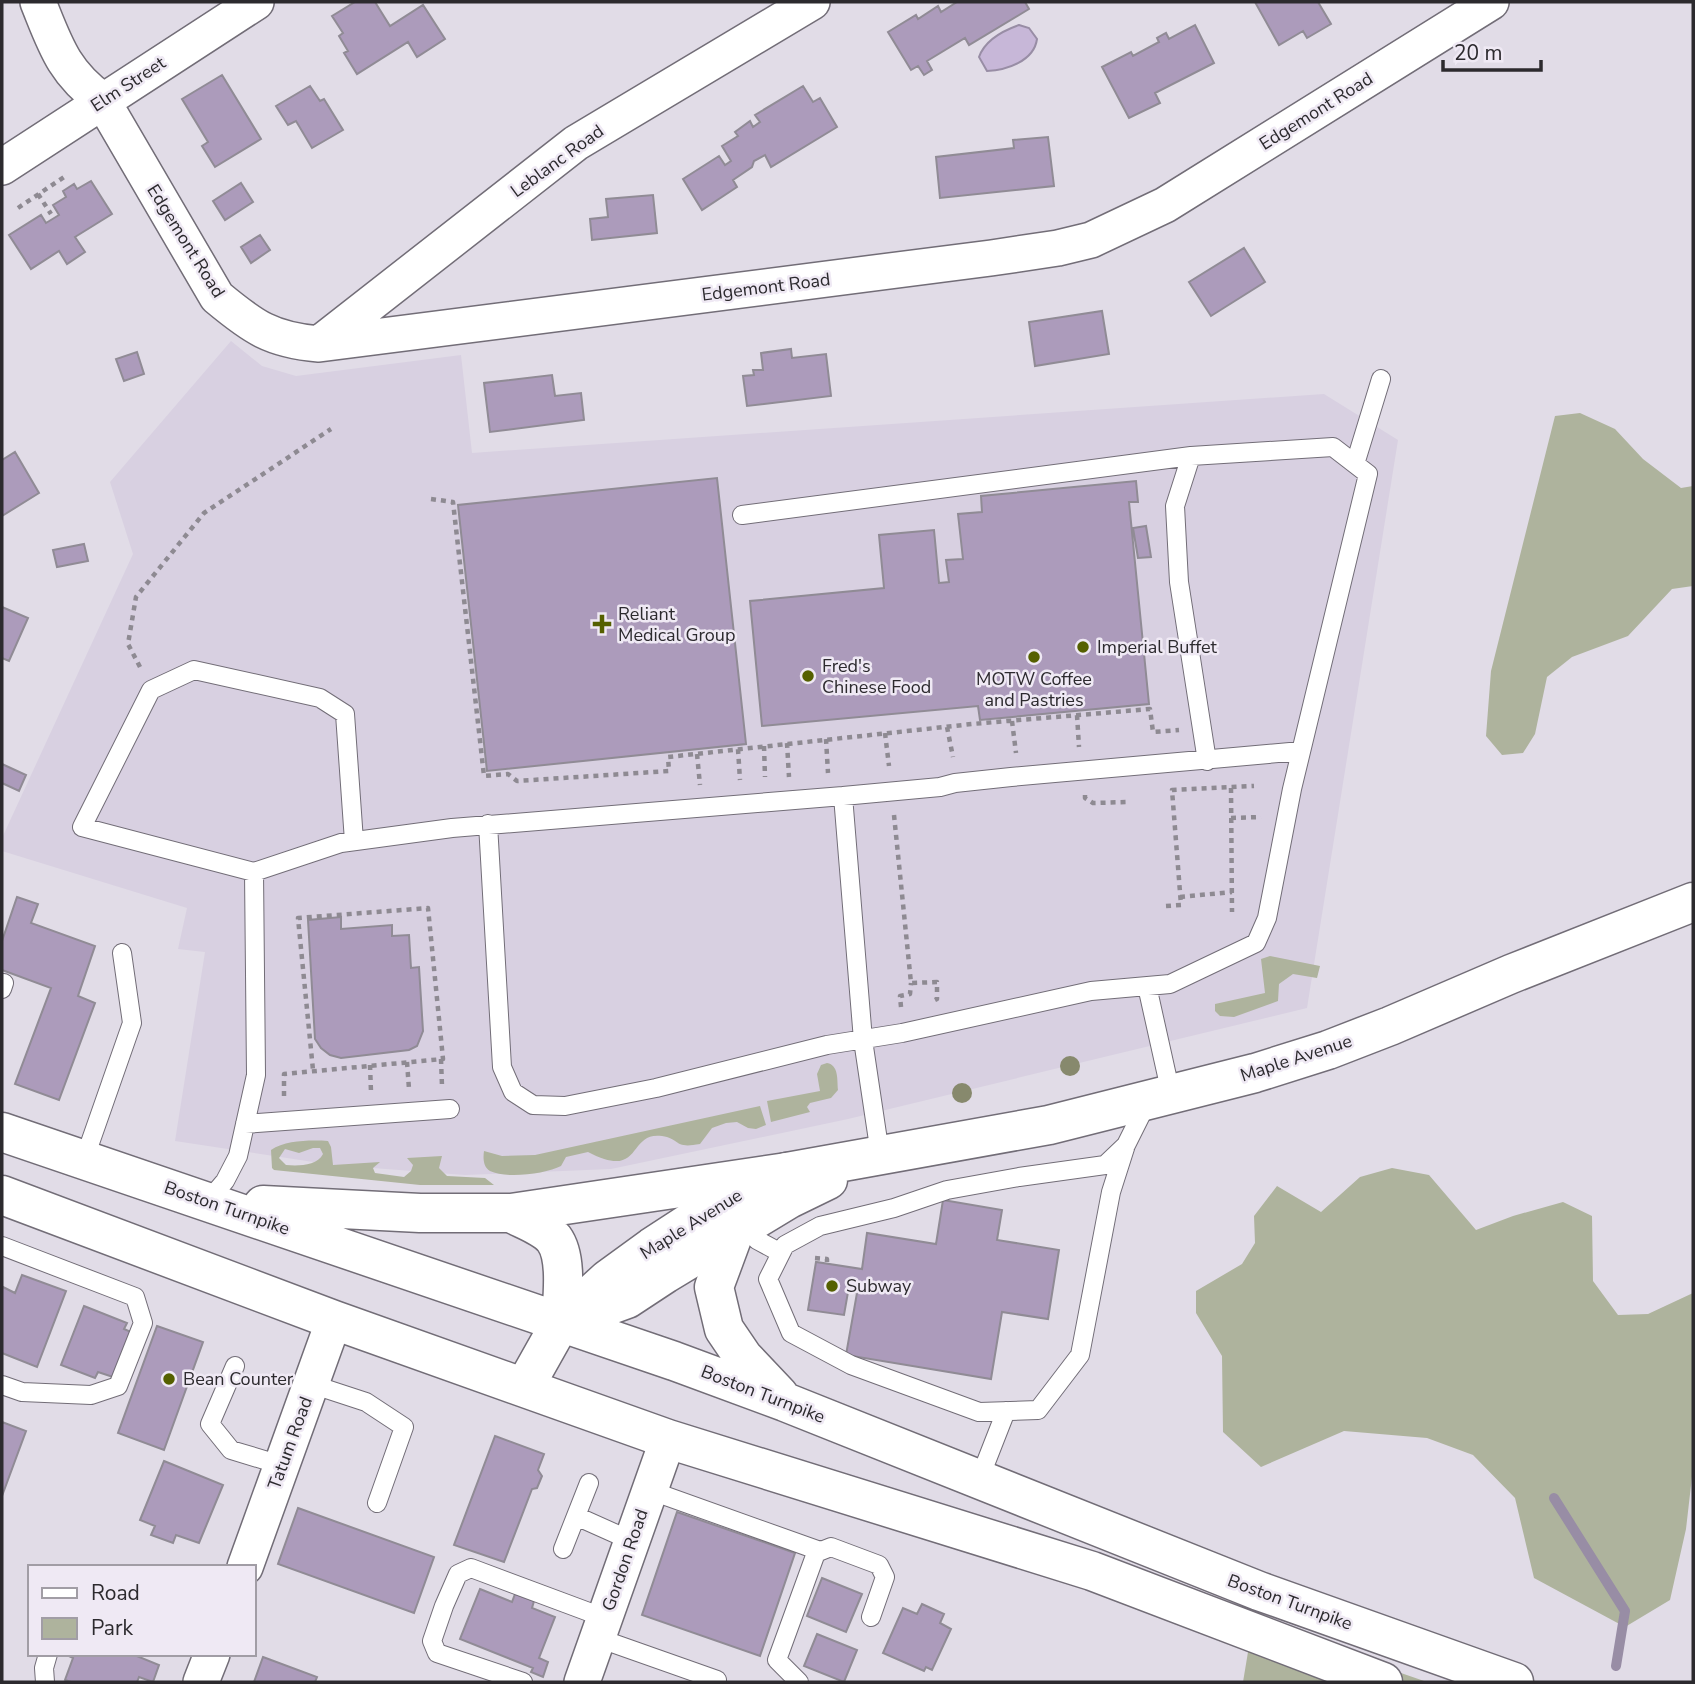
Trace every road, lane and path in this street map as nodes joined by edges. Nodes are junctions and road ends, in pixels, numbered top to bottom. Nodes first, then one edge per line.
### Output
1 (38, 2) edge
2 (256, 2) edge
3 (812, 2) edge
4 (1491, 2) edge
5 (102, 100) junction
6 (2, 167) edge
7 (67, 175) dead end
8 (38, 194) junction
9 (18, 208) dead end
10 (51, 214) dead end
11 (319, 344) junction
12 (1381, 379) dead end
13 (331, 429) dead end
14 (1191, 456) junction
15 (1355, 464) junction
16 (431, 499) dead end
17 (742, 515) dead end
18 (151, 690) junction
19 (1077, 715) junction
20 (1012, 721) junction
21 (947, 727) junction
22 (1202, 728) junction
23 (885, 733) junction
24 (826, 739) junction
25 (787, 743) junction
26 (764, 746) junction
27 (1080, 748) dead end
28 (1301, 751) junction
29 (1016, 754) dead end
30 (953, 758) dead end
31 (1207, 761) junction
32 (890, 765) dead end
33 (828, 773) dead end
34 (789, 779) dead end
35 (766, 780) dead end
36 (1254, 786) dead end
37 (1231, 788) junction
38 (1085, 791) dead end
39 (843, 796) junction
40 (1127, 802) dead end
41 (894, 811) dead end
42 (488, 824) junction
43 (354, 841) junction
44 (254, 872) junction
45 (1232, 892) junction
46 (1180, 897) junction
47 (1693, 902) edge
48 (1166, 906) dead end
49 (1232, 912) dead end
50 (121, 953) dead end
51 (911, 983) junction
52 (1147, 986) junction
53 (925, 1003) dead end
54 (913, 1006) dead end
55 (863, 1040) junction
56 (313, 1070) junction
57 (1160, 1097) junction
58 (450, 1109) dead end
59 (284, 1121) junction
60 (245, 1124) junction
61 (2, 1132) edge
62 (1126, 1145) junction
63 (880, 1154) junction
64 (84, 1160) junction
65 (787, 1172) junction
66 (2, 1195) edge
67 (208, 1201) junction
68 (511, 1213) junction
69 (748, 1224) junction
70 (2, 1246) edge
71 (781, 1253) junction
72 (334, 1320) junction
73 (561, 1322) junction
74 (235, 1366) dead end
75 (312, 1384) junction
76 (2, 1385) edge
77 (525, 1386) junction
78 (785, 1402) junction
79 (1006, 1411) junction
80 (668, 1438) junction
81 (282, 1465) junction
82 (979, 1480) junction
83 (589, 1483) dead end
84 (649, 1490) junction
85 (377, 1503) dead end
86 (576, 1516) junction
87 (632, 1541) junction
88 (563, 1549) dead end
89 (820, 1551) junction
90 (246, 1565) edge
91 (871, 1617) dead end
92 (601, 1628) junction
93 (47, 1656) edge
94 (717, 1680) dead end
95 (45, 1682) edge
96 (523, 1682) edge
97 (582, 1682) edge
98 (799, 1682) edge
99 (1382, 1682) edge
100 (1514, 1682) edge

1 - 5 street, Edgemont Road
2 - 5 street, Elm Street
3 - 11 street, Leblanc Road
4 - 11 street, Edgemont Road
5 - 6 street, Elm Street
5 - 11 street, Edgemont Road
7 - 8 path
8 - 9 path
8 - 10 path
12 - 15 lane
13 - 18 path
14 - 15 lane
14 - 17 lane
14 - 22 lane
15 - 28 lane
16 - 26 path
18 - 43 lane
18 - 44 lane
19 - 20 path
19 - 22 path
19 - 27 path
20 - 21 path
20 - 29 path
21 - 23 path
21 - 30 path
22 - 31 lane
23 - 24 path
23 - 32 path
24 - 25 path
24 - 33 path
25 - 26 path
25 - 34 path
26 - 35 path
28 - 31 lane
28 - 52 lane
31 - 39 lane
36 - 37 path
37 - 45 path
37 - 46 path
38 - 40 path
39 - 42 lane
39 - 55 lane
41 - 51 path
42 - 43 lane
42 - 55 lane
43 - 44 lane
44 - 60 lane
45 - 46 path
45 - 49 path
46 - 48 path
47 - 57 main road, Maple Avenue
50 - 64 lane
51 - 53 path
51 - 54 path
52 - 55 lane
52 - 57 lane
55 - 63 lane
56 - 56 path
56 - 59 path
57 - 62 lane
57 - 63 main road, Maple Avenue
58 - 59 lane
59 - 60 lane
60 - 67 lane
61 - 64 main road, Boston Turnpike
62 - 71 lane
62 - 79 lane
63 - 65 main road, Maple Avenue
63 - 69 main road, Maple Avenue
64 - 67 main road, Boston Turnpike
65 - 68 main road
65 - 73 main road, Maple Avenue
66 - 72 main road
67 - 68 main road
67 - 73 main road, Boston Turnpike
68 - 73 main road
69 - 71 lane
69 - 73 main road, Maple Avenue
69 - 78 main road
70 - 76 lane
71 - 79 lane
72 - 75 street, Tatum Road
72 - 77 main road
73 - 77 main road, Maple Avenue
73 - 78 main road, Boston Turnpike
74 - 81 lane
75 - 81 street, Tatum Road
75 - 85 lane
77 - 80 main road
78 - 82 main road, Boston Turnpike
79 - 82 lane
80 - 84 street, Gordon Road
80 - 99 main road
81 - 90 street, Tatum Road
82 - 100 main road, Boston Turnpike
83 - 86 lane
84 - 87 street, Gordon Road
84 - 89 lane
86 - 87 lane
86 - 88 lane
87 - 92 street, Gordon Road
89 - 91 lane
89 - 98 lane
92 - 94 lane
92 - 96 lane
92 - 97 street, Gordon Road
93 - 95 lane

